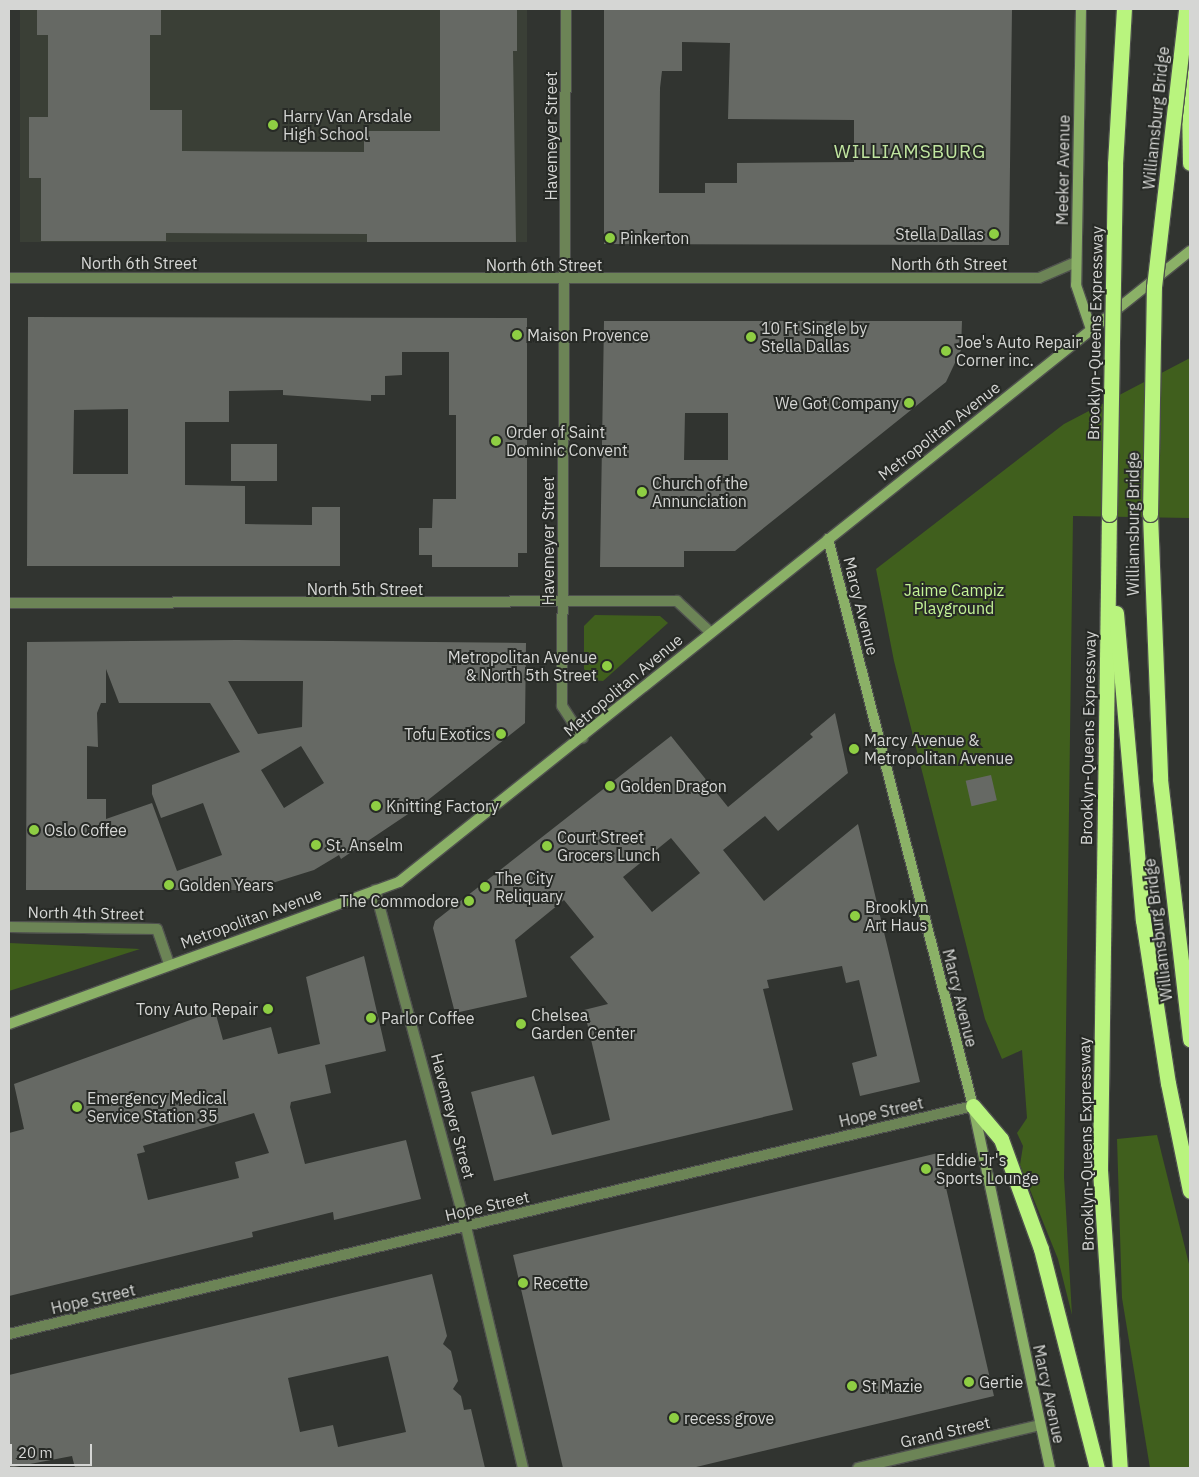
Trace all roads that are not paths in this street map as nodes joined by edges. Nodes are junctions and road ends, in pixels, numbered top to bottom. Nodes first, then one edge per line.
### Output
1 (566, 9) edge
2 (1081, 9) edge
3 (1124, 9) edge
4 (1186, 9) edge
5 (1190, 163) edge
6 (1190, 251) edge
7 (1076, 262) junction
8 (9, 278) edge
9 (565, 280) junction
10 (1091, 330) junction
11 (1109, 514) junction
12 (828, 539) junction
13 (562, 602) junction
14 (9, 603) edge
15 (710, 632) junction
16 (583, 738) junction
17 (375, 890) junction
18 (9, 928) edge
19 (169, 964) junction
20 (9, 1024) edge
21 (1190, 1039) edge
22 (973, 1106) junction
23 (1190, 1191) edge
24 (466, 1227) junction
25 (9, 1334) edge
26 (1040, 1425) junction
27 (523, 1468) edge
28 (858, 1468) edge
29 (1050, 1468) edge
30 (1097, 1468) edge
31 (1120, 1468) edge

1 - 9 street, Havemeyer Street
2 - 7 main road, Meeker Avenue
3 - 11 highway, Brooklyn-Queens Expressway, bridge
4 - 5 highway, bridge
4 - 21 highway, Williamsburg Bridge, bridge
6 - 10 main road, Metropolitan Avenue
7 - 9 street, North 6th Street
7 - 10 main road, Meeker Avenue
8 - 9 street, North 6th Street
9 - 13 street, Havemeyer Street
10 - 12 main road, Metropolitan Avenue
11 - 23 highway, Williamsburg Bridge
11 - 31 highway, Brooklyn-Queens Expressway
12 - 15 main road, Metropolitan Avenue
12 - 22 main road, Marcy Avenue
13 - 14 street, North 5th Street
13 - 15 street, North 5th Street
13 - 16 street, Havemeyer Street
15 - 16 main road, Metropolitan Avenue
16 - 17 main road, Metropolitan Avenue
17 - 19 main road, Metropolitan Avenue
17 - 24 street, Havemeyer Street
18 - 19 street, North 4th Street
19 - 20 main road, Metropolitan Avenue
22 - 24 street, Hope Street
22 - 26 main road, Marcy Avenue
22 - 30 highway
24 - 25 street, Hope Street
24 - 27 street, Havemeyer Street
26 - 28 street, Grand Street
26 - 29 main road, Marcy Avenue

